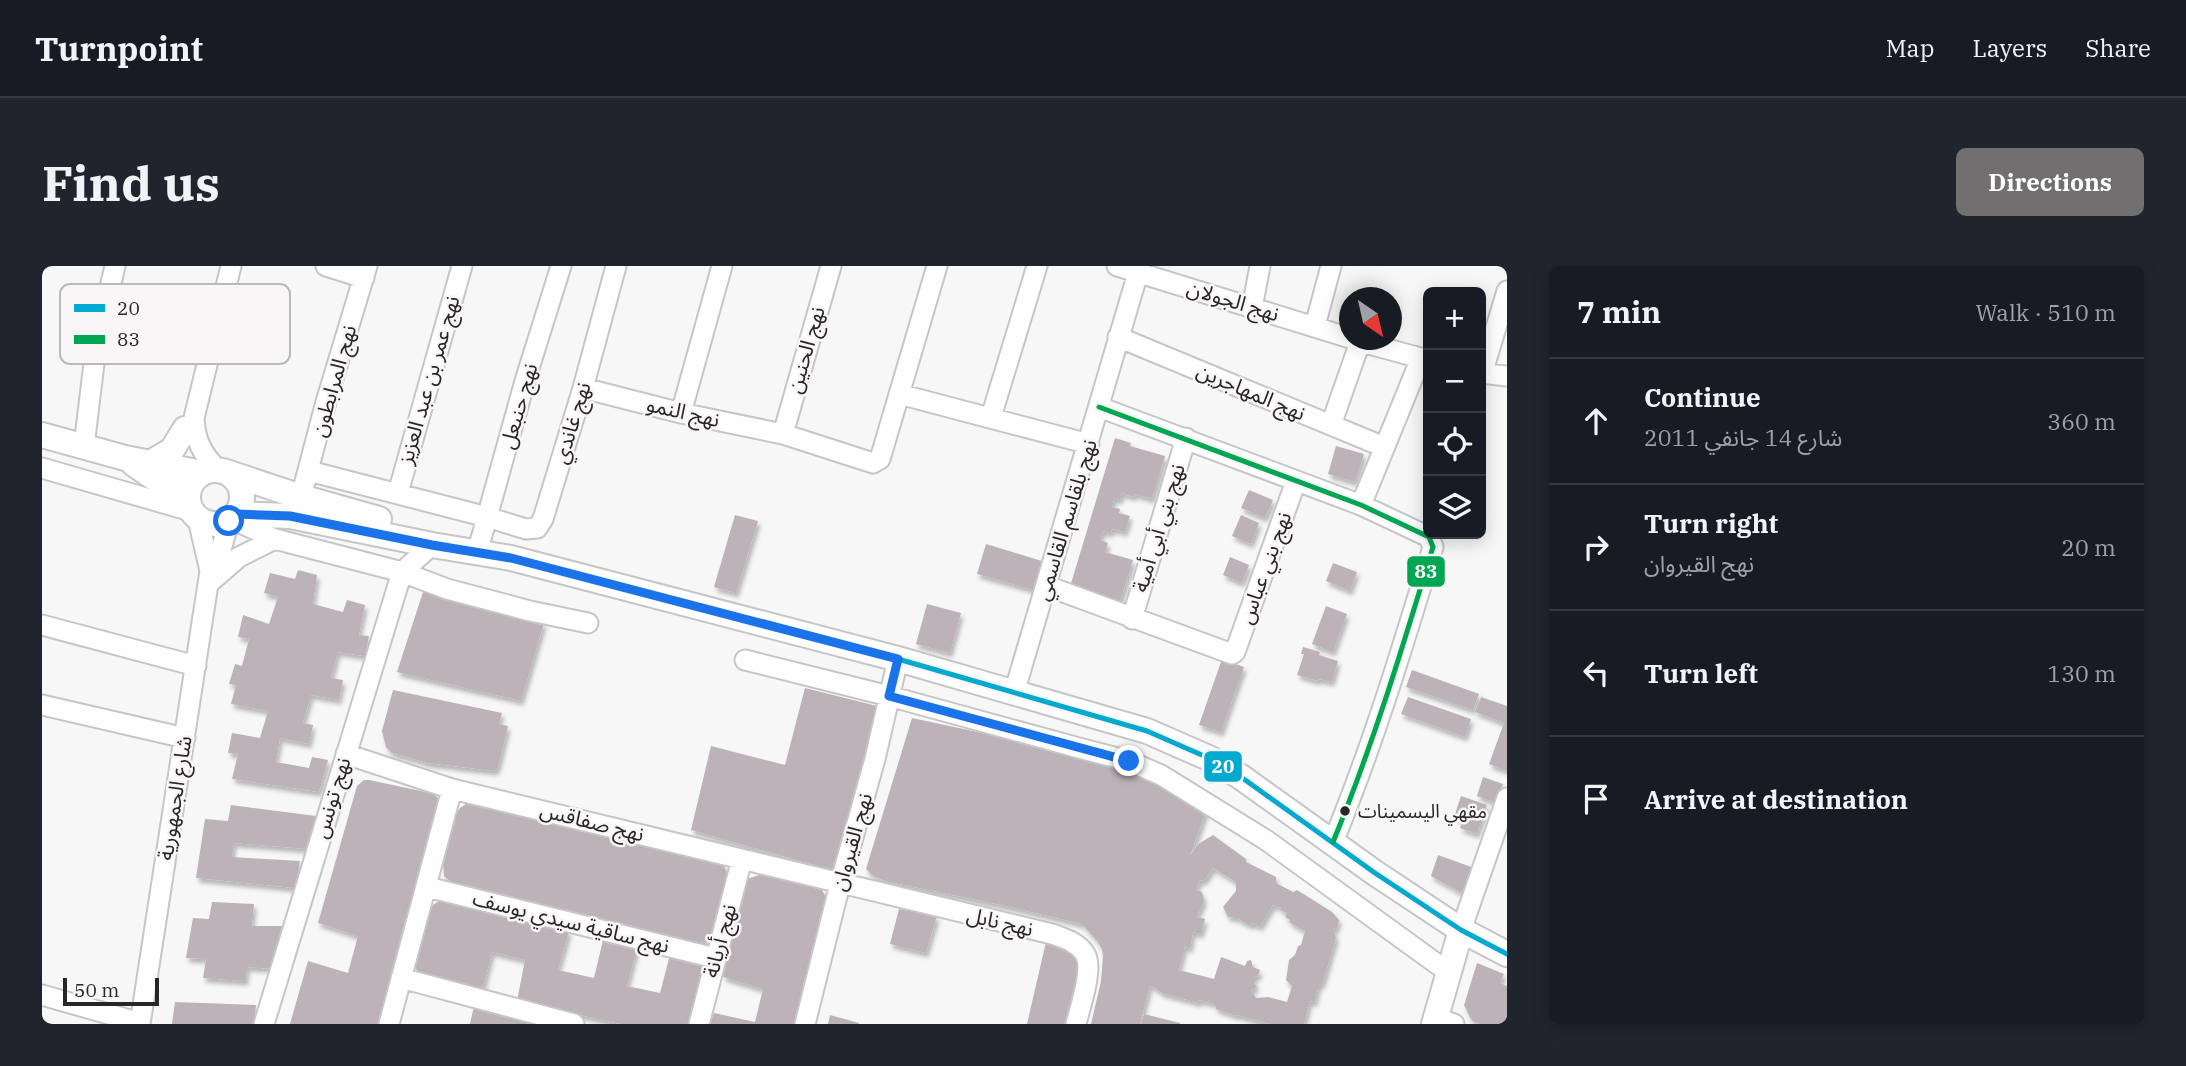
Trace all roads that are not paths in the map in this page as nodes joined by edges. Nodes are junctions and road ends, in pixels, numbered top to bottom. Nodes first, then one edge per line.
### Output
1 (115, 266) edge
2 (219, 266) edge
3 (231, 266) edge
4 (326, 266) edge
5 (461, 266) edge
6 (561, 266) edge
7 (616, 266) edge
8 (722, 266) edge
9 (831, 266) edge
10 (937, 266) edge
11 (1037, 266) edge
12 (1117, 266) edge
13 (1260, 266) edge
14 (1331, 266) edge
15 (1139, 269) edge
16 (366, 272) edge
17 (111, 284) edge
18 (216, 284) edge
19 (225, 284) edge
20 (1507, 290) edge
21 (1252, 307) junction
22 (1315, 326) junction
23 (1339, 335) edge
24 (1118, 337) junction
25 (1351, 350) edge
26 (1391, 350) edge
27 (1486, 357) edge
28 (1423, 358) edge
29 (1423, 363) edge
30 (94, 364) edge
31 (200, 364) edge
32 (202, 364) edge
33 (1486, 374) edge
34 (1507, 376) edge
35 (583, 388) junction
36 (899, 394) junction
37 (1099, 407) junction
38 (681, 413) junction
39 (991, 416) junction
40 (1331, 425) junction
41 (185, 429) junction
42 (783, 434) junction
43 (42, 435) edge
44 (1186, 438) junction
45 (1089, 444) junction
46 (84, 446) junction
47 (1384, 447) junction
48 (125, 458) junction
49 (150, 463) junction
50 (42, 468) edge
51 (212, 471) junction
52 (309, 471) junction
53 (1296, 481) junction
54 (398, 493) junction
55 (301, 497) junction
56 (1361, 505) junction
57 (192, 511) junction
58 (487, 517) junction
59 (232, 518) junction
60 (275, 539) junction
61 (432, 545) junction
62 (479, 546) junction
63 (511, 558) junction
64 (402, 572) junction
65 (209, 577) junction
66 (1047, 586) junction
67 (1132, 619) junction
68 (588, 623) dead end
69 (42, 625) edge
70 (898, 659) junction
71 (745, 660) dead end
72 (196, 666) junction
73 (1014, 693) junction
74 (889, 696) junction
75 (42, 705) edge
76 (185, 738) junction
77 (346, 754) junction
78 (452, 789) junction
79 (1507, 798) edge
80 (1333, 842) junction
81 (742, 859) junction
82 (840, 884) junction
83 (427, 887) junction
84 (1461, 930) junction
85 (1507, 954) edge
86 (715, 958) junction
87 (1448, 972) junction
88 (401, 978) junction
89 (42, 995) edge
90 (1441, 1022) edge
91 (140, 1023) edge
92 (264, 1024) edge
93 (389, 1024) edge
94 (574, 1024) edge
95 (699, 1024) edge
96 (806, 1024) edge
97 (1076, 1024) edge

1 - 17 street
2 - 18 street
3 - 19 street
4 - 16 street
5 - 54 street, نهج عمر بن عبد العزيز
6 - 58 street, نهج حنبعل
7 - 35 street, نهج غاندي
8 - 38 street
9 - 42 street, نهج الحنين
10 - 36 street
11 - 39 street
12 - 15 street, نهج الجولان
13 - 21 street
14 - 22 street
15 - 21 street, نهج الجولان
15 - 24 street, نهج بلقاسم القاسمي
16 - 52 street, نهج المرابطون
20 - 27 street
21 - 22 street, نهج الجولان
22 - 23 street, نهج الجولان
24 - 37 street, نهج بلقاسم القاسمي
24 - 40 street, نهج المهاجرين
25 - 40 street
26 - 28 street, نهج الجولان
29 - 47 street
30 - 46 street
31 - 41 street
32 - 51 street
33 - 34 street
35 - 38 street, نهج النمو
35 - 58 street, نهج غاندي
36 - 39 street
36 - 42 street, نهج النمو
37 - 44 street
37 - 45 street, نهج بلقاسم القاسمي
38 - 42 street, نهج النمو
39 - 45 street
40 - 47 street, نهج المهاجرين
41 - 49 main road
41 - 51 street
43 - 46 main road
44 - 53 street
44 - 67 street, نهج بني أبي أمية
45 - 66 street, نهج بلقاسم القاسمي
46 - 48 main road
47 - 56 street
48 - 49 main road
48 - 57 main road
49 - 51 main road
50 - 57 street
51 - 55 main road
51 - 57 main road
51 - 59 main road
52 - 54 street
52 - 55 street, نهج المرابطون
53 - 56 street
53 - 67 street, نهج بني عباس
54 - 58 street
55 - 62 main road
56 - 80 street
57 - 59 main road
57 - 65 street
58 - 62 street, نهج حنبعل
59 - 60 street
59 - 61 main road
59 - 65 street
60 - 64 street
60 - 65 street
61 - 63 main road
61 - 64 street
62 - 63 main road
63 - 70 main road
64 - 68 street
64 - 77 street, نهج تونس
65 - 72 street, شارع الجمهورية
66 - 67 street
66 - 73 street, نهج بلقاسم القاسمي
69 - 72 street
70 - 73 main road
70 - 74 street, نهج القيروان
71 - 74 street
72 - 76 street, شارع الجمهورية
73 - 80 main road
74 - 82 street, نهج القيروان
74 - 87 street
75 - 76 street
76 - 91 street, شارع الجمهورية
77 - 78 street, نهج صفاقس
77 - 92 street, نهج تونس
78 - 81 street, نهج صفاقس
78 - 83 street
79 - 84 street
80 - 84 main road
81 - 82 street, نهج صفاقس
81 - 86 street, نهج أريانة
82 - 96 street, نهج القيروان
82 - 97 street, نهج نابل
83 - 86 street, نهج ساقية سيدي يوسف
83 - 88 street
84 - 85 main road
84 - 87 main road
86 - 95 street, نهج أريانة
87 - 90 main road
88 - 93 street
88 - 94 street
89 - 91 street

